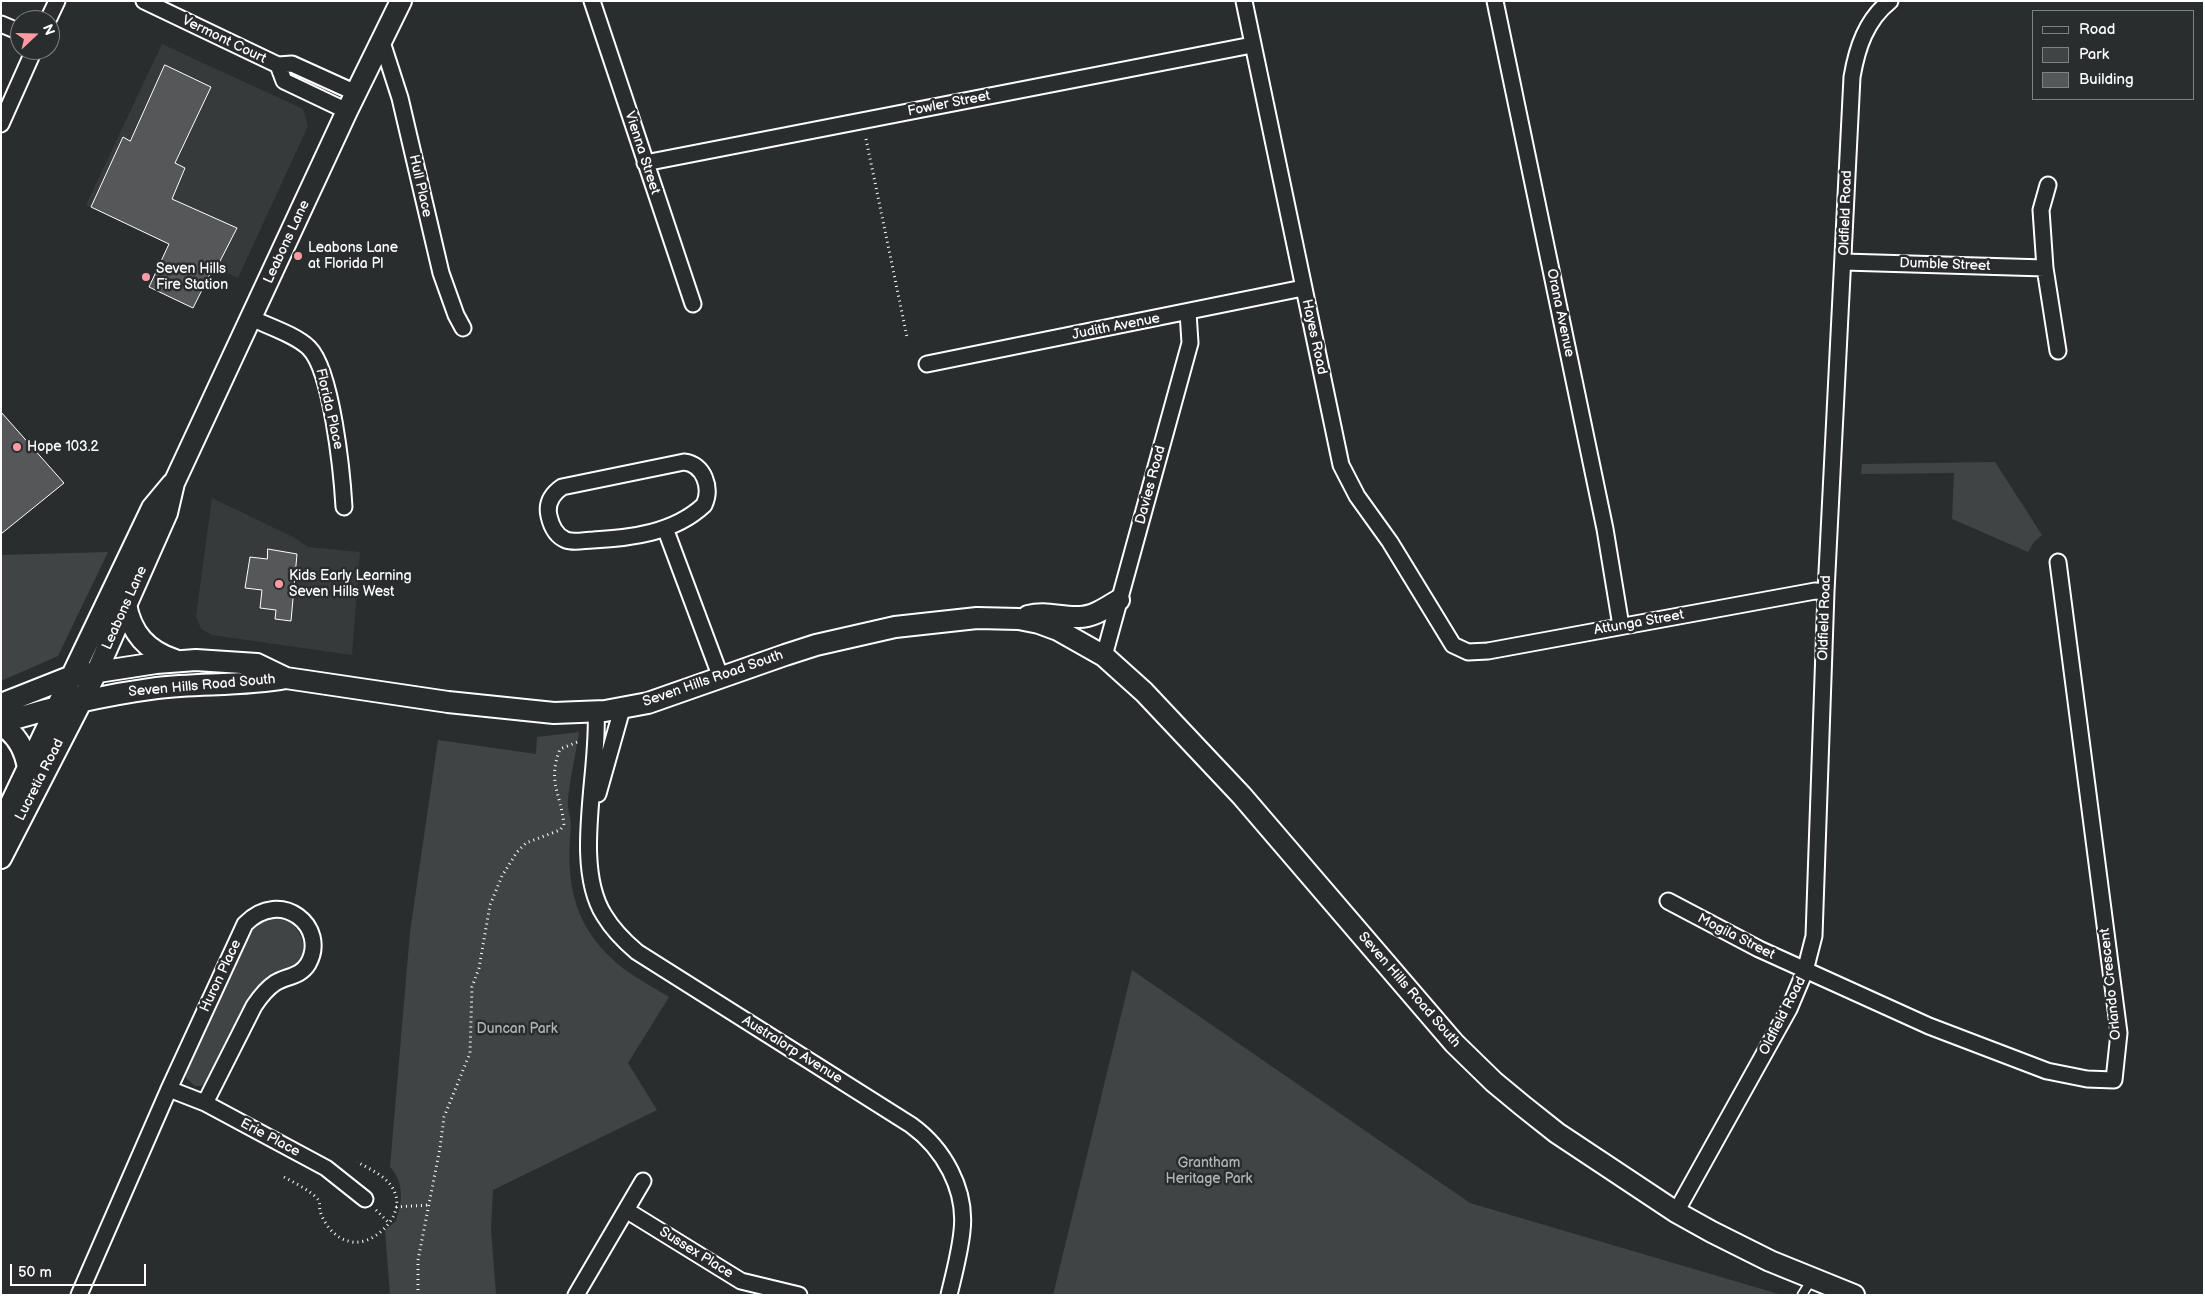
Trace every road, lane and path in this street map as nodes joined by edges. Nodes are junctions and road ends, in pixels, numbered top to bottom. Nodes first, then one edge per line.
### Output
1 (144, 1) edge
2 (402, 1) edge
3 (592, 1) edge
4 (1244, 1) edge
5 (1495, 1) edge
6 (1890, 1) edge
7 (382, 42) junction
8 (1252, 46) junction
9 (30, 60) edge
10 (278, 65) junction
11 (356, 93) junction
12 (347, 111) junction
13 (1, 124) edge
14 (866, 138) dead end
15 (645, 163) junction
16 (2048, 185) dead end
17 (1844, 262) junction
18 (2046, 268) junction
19 (1303, 288) junction
20 (693, 304) dead end
21 (1188, 312) junction
22 (251, 318) junction
23 (463, 328) dead end
24 (907, 337) dead end
25 (2058, 351) dead end
26 (928, 364) dead end
27 (174, 483) junction
28 (344, 507) dead end
29 (665, 528) junction
30 (2058, 562) dead end
31 (1826, 592) junction
32 (1119, 600) junction
33 (126, 604) junction
34 (1019, 619) junction
35 (1621, 626) junction
36 (1453, 645) joint
37 (1104, 656) junction
38 (178, 661) junction
39 (97, 671) junction
40 (72, 676) junction
41 (286, 678) junction
42 (722, 678) junction
43 (80, 702) junction
44 (1, 704) edge
45 (58, 706) junction
46 (622, 708) junction
47 (596, 711) junction
48 (1, 724) edge
49 (598, 736) junction
50 (28, 768) junction
51 (590, 822) junction
52 (1, 824) edge
53 (1, 858) edge
54 (1668, 901) dead end
55 (1806, 971) junction
56 (169, 1089) junction
57 (205, 1103) junction
58 (643, 1181) dead end
59 (365, 1199) dead end
60 (428, 1206) junction
61 (396, 1207) dead end
62 (626, 1210) junction
63 (1676, 1212) junction
64 (1813, 1278) junction
65 (79, 1295) edge
66 (418, 1295) edge
67 (576, 1295) edge
68 (799, 1295) edge
69 (948, 1295) edge
70 (1802, 1295) edge
71 (1854, 1295) edge

1 - 10 street, Vermont Court
2 - 7 street, Leabons Lane
3 - 15 street, Vienna Street
4 - 8 street, Hayes Road
5 - 35 street, Orana Avenue
6 - 17 street, Oldfield Road
7 - 11 street, Leabons Lane
7 - 23 street, Hull Place
8 - 15 street, Fowler Street
8 - 19 street, Hayes Road
9 - 13 street
10 - 11 street, Vermont Court
10 - 12 street, Vermont Court
11 - 12 street, Leabons Lane
12 - 22 street, Leabons Lane
14 - 24 path
15 - 20 street, Vienna Street
16 - 18 street
17 - 18 street, Dumble Street
17 - 31 street, Oldfield Road
18 - 25 street
19 - 21 street, Judith Avenue
19 - 36 street, Hayes Road
21 - 26 street, Judith Avenue
21 - 32 street, Davies Road
22 - 27 street, Leabons Lane
22 - 28 street, Florida Place
27 - 33 street, Leabons Lane
27 - 40 street, Leabons Lane
29 - 29 street
29 - 42 street
30 - 55 street, Orlando Crescent
31 - 35 street, Attunga Street
31 - 55 street, Oldfield Road
32 - 34 street, Seven Hills Road South
32 - 37 street, Davies Road
33 - 38 street
33 - 39 street, Leabons Lane
34 - 37 street, Seven Hills Road South
34 - 42 street, Seven Hills Road South
35 - 36 street, Attunga Street
37 - 63 street, Seven Hills Road South
38 - 39 street, Seven Hills Road South
38 - 41 street, Seven Hills Road South
39 - 40 street, Seven Hills Road South
39 - 43 street, Leabons Lane
40 - 44 street, Seven Hills Road South
40 - 45 street, Lucretia Road
41 - 43 street, Seven Hills Road South
41 - 47 street, Seven Hills Road South
42 - 46 street, Seven Hills Road South
43 - 45 street, Seven Hills Road South
43 - 53 street, Lucretia Road
45 - 48 street, Seven Hills Road South
45 - 50 street, Lucretia Road
46 - 47 street, Seven Hills Road South
46 - 51 street, Australorp Avenue
47 - 49 street, Australorp Avenue
48 - 50 street
49 - 51 street, Australorp Avenue
49 - 60 path
50 - 52 street, Lucretia Road
51 - 69 street, Australorp Avenue
54 - 55 street, Mogila Street
55 - 63 street, Oldfield Road
56 - 57 street, Erie Place
56 - 57 street, Huron Place
56 - 65 street, Huron Place
57 - 59 street, Erie Place
58 - 62 street
60 - 61 path
60 - 66 path
62 - 67 street
62 - 68 street, Sussex Place
63 - 64 street, Seven Hills Road South
64 - 70 lane
64 - 71 street, Seven Hills Road South

